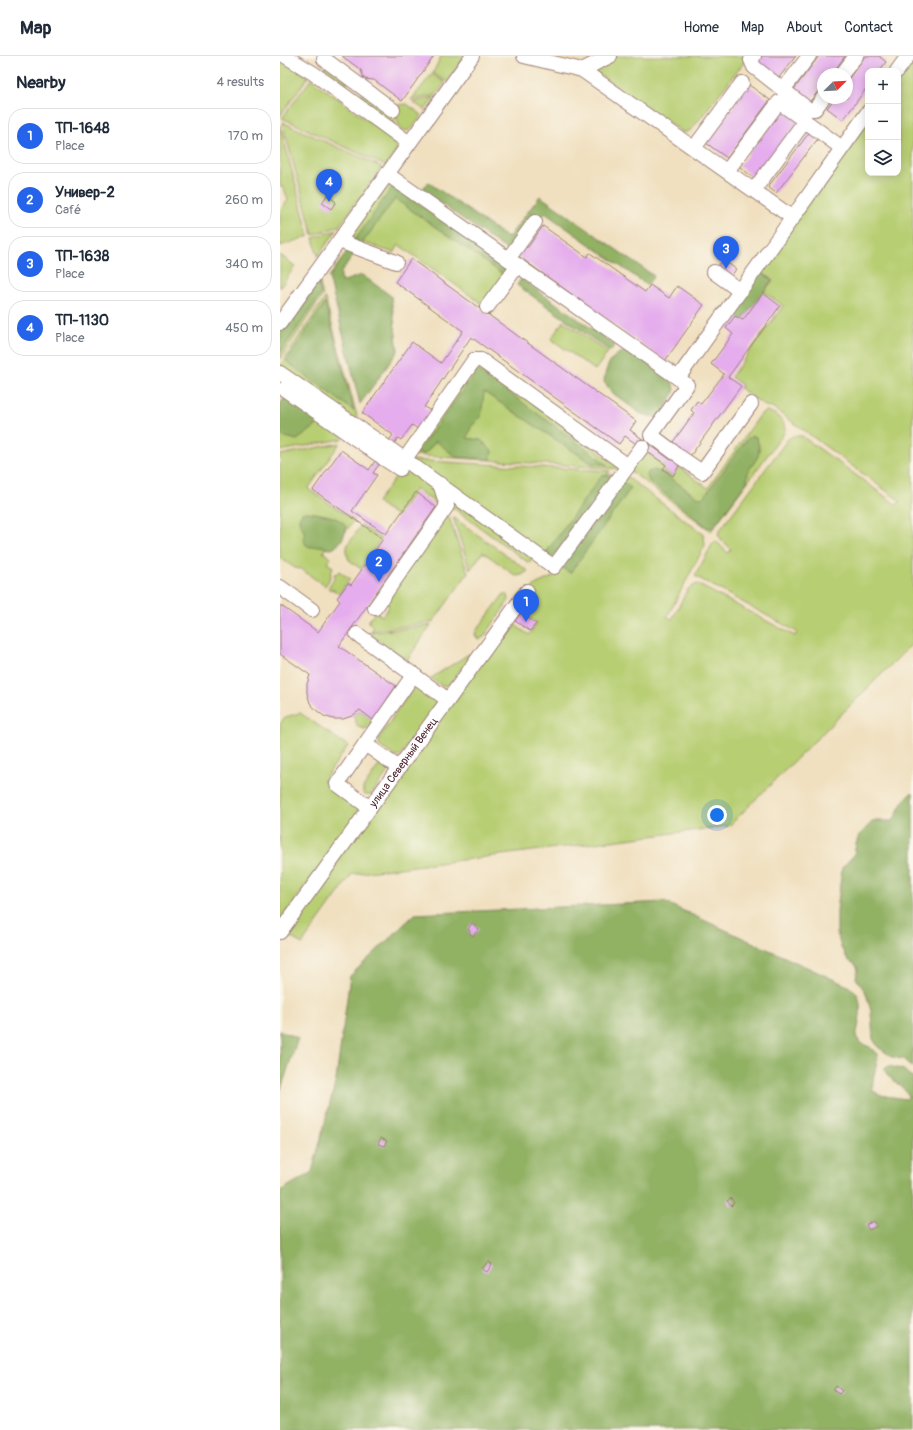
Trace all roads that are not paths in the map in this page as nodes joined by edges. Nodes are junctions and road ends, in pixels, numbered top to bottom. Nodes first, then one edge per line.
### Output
1 (285, 56) edge
2 (472, 56) edge
3 (524, 56) edge
4 (610, 56) edge
5 (754, 56) edge
6 (809, 56) edge
7 (856, 56) edge
8 (908, 56) edge
9 (325, 57) edge
10 (847, 68) edge
11 (899, 68) edge
12 (582, 70) junction
13 (313, 73) junction
14 (742, 83) dead end
15 (358, 84) junction
16 (783, 90) junction
17 (348, 98) junction
18 (818, 104) edge
19 (393, 110) dead end
20 (865, 116) edge
21 (805, 121) junction
22 (410, 143) junction
23 (694, 148) junction
24 (842, 148) junction
25 (727, 171) junction
26 (387, 174) junction
27 (754, 190) junction
28 (793, 218) junction
29 (535, 222) dead end
30 (339, 241) junction
31 (396, 262) dead end
32 (513, 262) junction
33 (714, 272) dead end
34 (740, 291) junction
35 (487, 307) dead end
36 (280, 323) edge
37 (678, 378) junction
38 (284, 384) edge
39 (751, 404) dead end
40 (642, 447) dead end
41 (402, 464) junction
42 (628, 466) junction
43 (440, 484) junction
44 (280, 587) edge
45 (526, 591) dead end
46 (375, 608) dead end
47 (312, 610) dead end
48 (357, 634) dead end
49 (414, 674) junction
50 (448, 700) junction
51 (365, 744) junction
52 (399, 768) junction
53 (370, 808) junction
54 (280, 932) edge

1 - 13 lane
2 - 22 lane
3 - 12 lane
4 - 12 lane
5 - 16 lane
6 - 16 lane
7 - 10 lane
8 - 11 lane
9 - 13 lane
9 - 15 lane
12 - 23 lane
13 - 17 lane
14 - 23 lane
15 - 17 lane
15 - 19 lane
16 - 18 lane
17 - 22 lane
20 - 24 lane
21 - 24 lane
21 - 25 lane
21 - 27 lane
22 - 26 lane
23 - 25 lane
24 - 28 lane
25 - 27 lane
26 - 30 lane
26 - 32 lane
27 - 28 lane
28 - 34 lane
29 - 32 lane
30 - 31 lane
30 - 36 lane
32 - 35 lane
32 - 37 lane
33 - 34 lane
34 - 37 lane
37 - 39 lane
38 - 41 lane
40 - 42 lane
41 - 42 lane
41 - 43 lane
42 - 43 lane
43 - 46 lane
44 - 47 lane
45 - 50 lane, улица Северный Венец
48 - 49 lane
49 - 50 lane
49 - 51 lane
50 - 52 lane, улица Северный Венец
51 - 52 lane
51 - 53 lane
52 - 53 lane, улица Северный Венец
53 - 54 lane, улица Северный Венец

